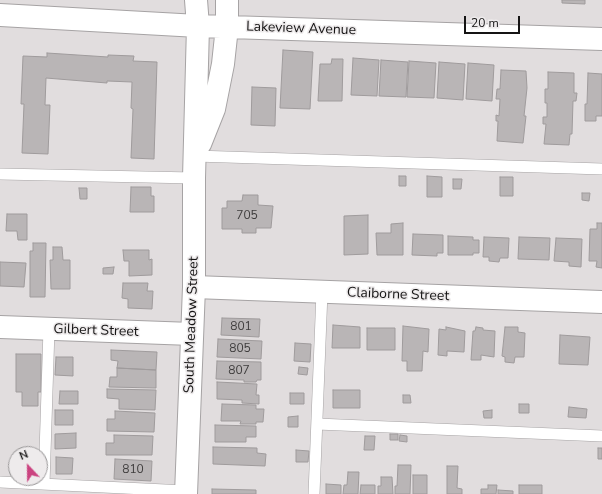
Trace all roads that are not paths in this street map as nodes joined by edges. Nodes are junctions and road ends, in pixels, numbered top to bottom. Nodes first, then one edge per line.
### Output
1 (196, 0) edge
2 (227, 0) edge
3 (0, 15) edge
4 (198, 26) junction
5 (227, 27) junction
6 (602, 39) edge
7 (195, 156) junction
8 (602, 169) edge
9 (0, 174) edge
10 (194, 178) junction
11 (194, 287) junction
12 (322, 292) junction
13 (602, 302) edge
14 (0, 327) edge
15 (49, 329) junction
16 (192, 334) junction
17 (317, 424) junction
18 (602, 436) edge
19 (45, 446) edge
20 (48, 485) edge
21 (61, 489) edge
22 (186, 493) edge
23 (314, 494) edge

1 - 4 street, South Meadow Street
2 - 5 street, South Meadow Street
3 - 4 street, Lakeview Avenue
4 - 5 street, Lakeview Avenue
4 - 7 street, South Meadow Street
5 - 6 street, Lakeview Avenue
5 - 7 street, South Meadow Street
7 - 8 lane
7 - 10 street, South Meadow Street
9 - 10 lane
10 - 11 street, South Meadow Street
11 - 12 street, Claiborne Street
11 - 16 street, South Meadow Street
12 - 13 street, Claiborne Street
12 - 17 lane
14 - 15 street, Gilbert Street
15 - 16 street, Gilbert Street
15 - 19 lane
16 - 22 street, South Meadow Street
17 - 18 lane
17 - 23 lane
20 - 21 lane
21 - 22 lane

